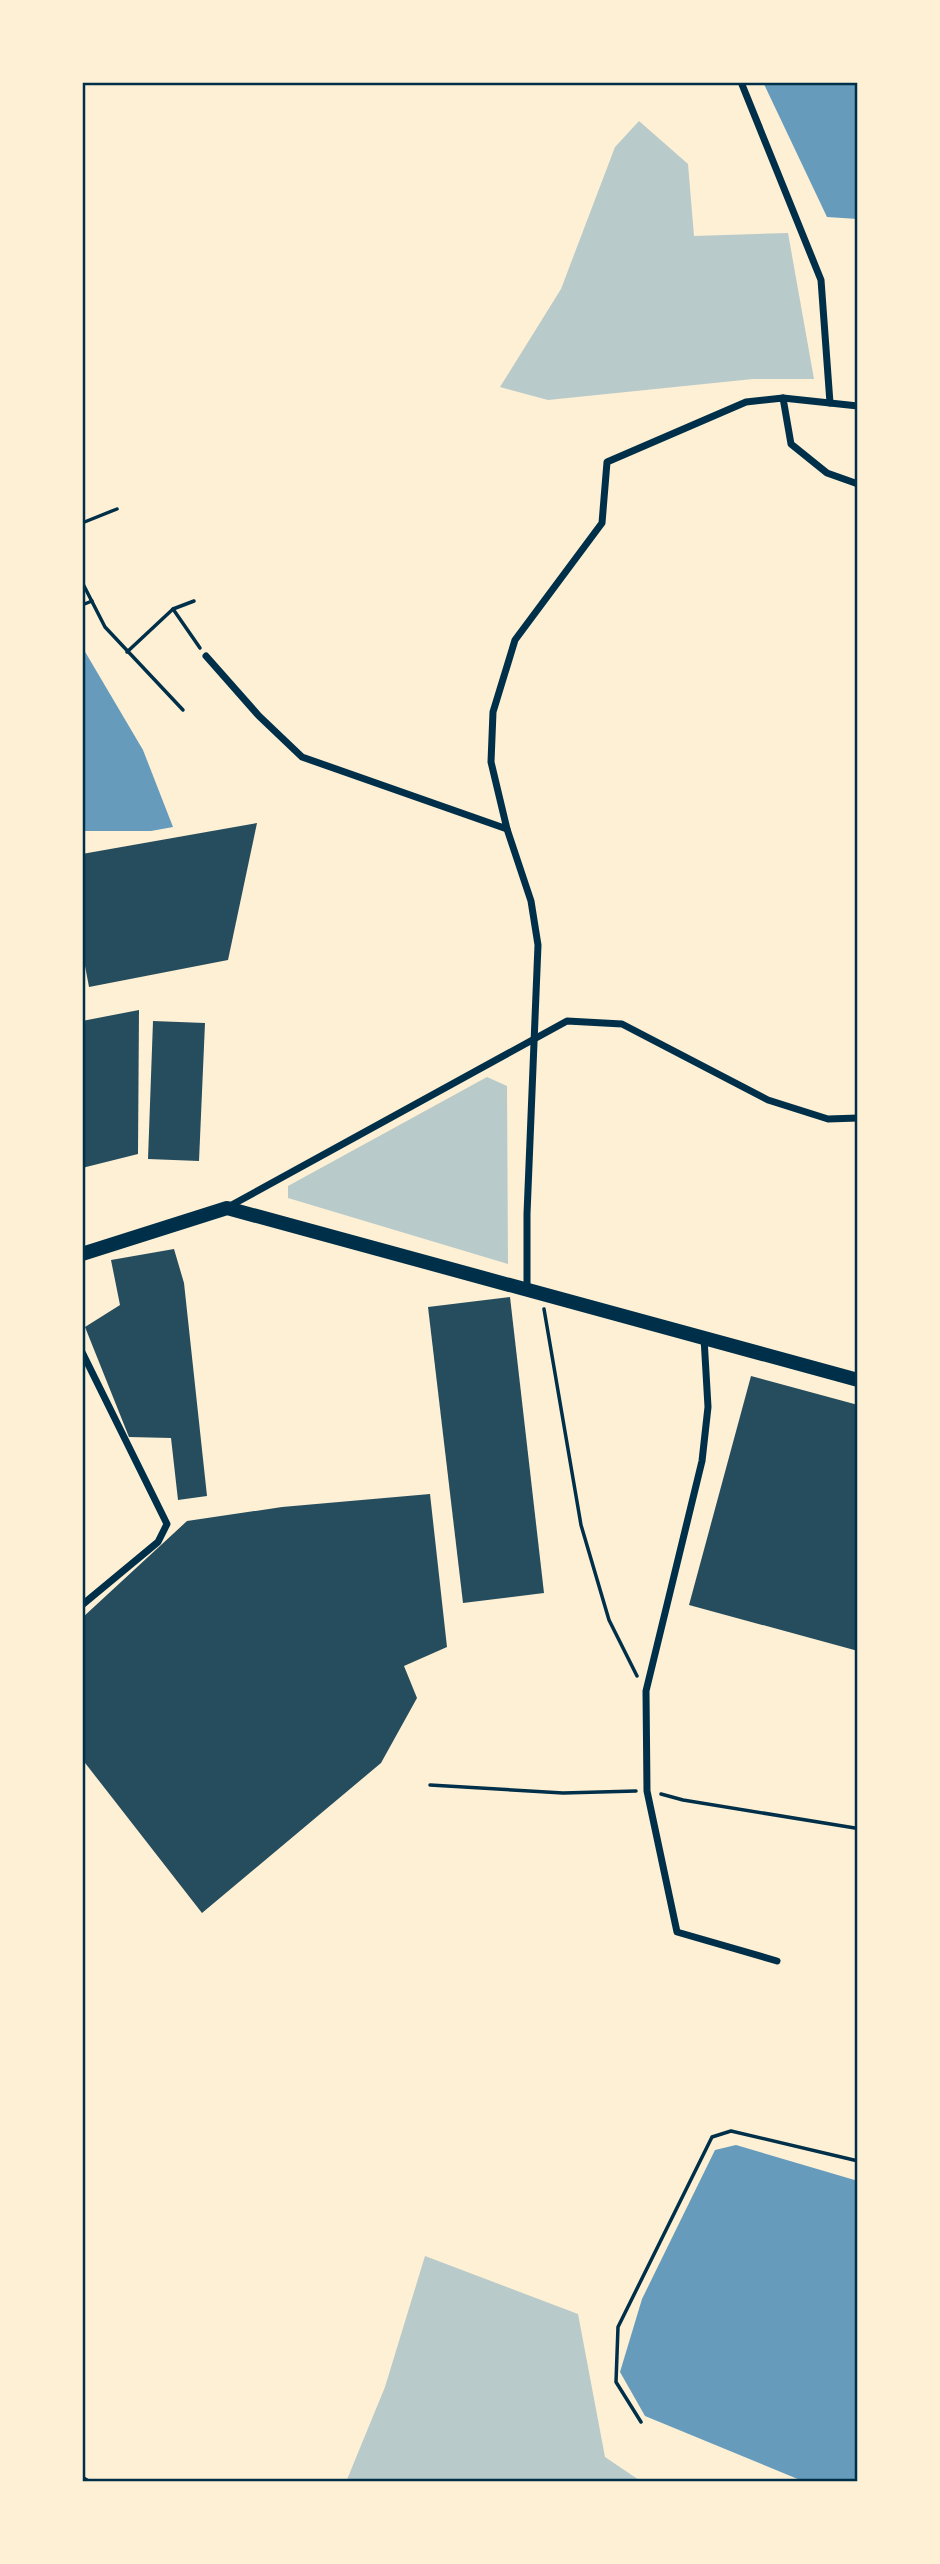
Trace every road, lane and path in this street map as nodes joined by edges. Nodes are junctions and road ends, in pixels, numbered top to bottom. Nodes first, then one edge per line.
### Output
1 (741, 82) edge
2 (783, 398) junction
3 (830, 403) junction
4 (858, 406) edge
5 (858, 484) edge
6 (117, 509) dead end
7 (82, 523) edge
8 (82, 582) edge
9 (92, 601) junction
10 (194, 601) dead end
11 (82, 606) edge
12 (173, 609) junction
13 (127, 652) junction
14 (206, 656) joint
15 (183, 710) dead end
16 (508, 829) junction
17 (534, 1038) junction
18 (858, 1118) edge
19 (227, 1208) junction
20 (82, 1254) edge
21 (534, 1291) junction
22 (704, 1338) junction
23 (82, 1352) edge
24 (858, 1380) edge
25 (82, 1605) edge
26 (646, 1691) junction
27 (777, 1961) dead end
28 (858, 2161) edge
29 (641, 2421) dead end
30 (82, 2477) edge
31 (90, 2482) edge

1 - 3 street
2 - 3 street
2 - 5 street
2 - 16 street
3 - 4 street
6 - 7 path
8 - 9 path
9 - 11 path
9 - 13 path
10 - 12 path
12 - 13 path
12 - 14 path
13 - 15 path
14 - 16 street
16 - 17 street
17 - 18 street
17 - 19 street
17 - 21 street
19 - 20 main road
19 - 21 main road
21 - 22 main road
21 - 26 path
22 - 24 main road
22 - 26 street
23 - 25 street
26 - 27 street
28 - 29 path
30 - 31 path

